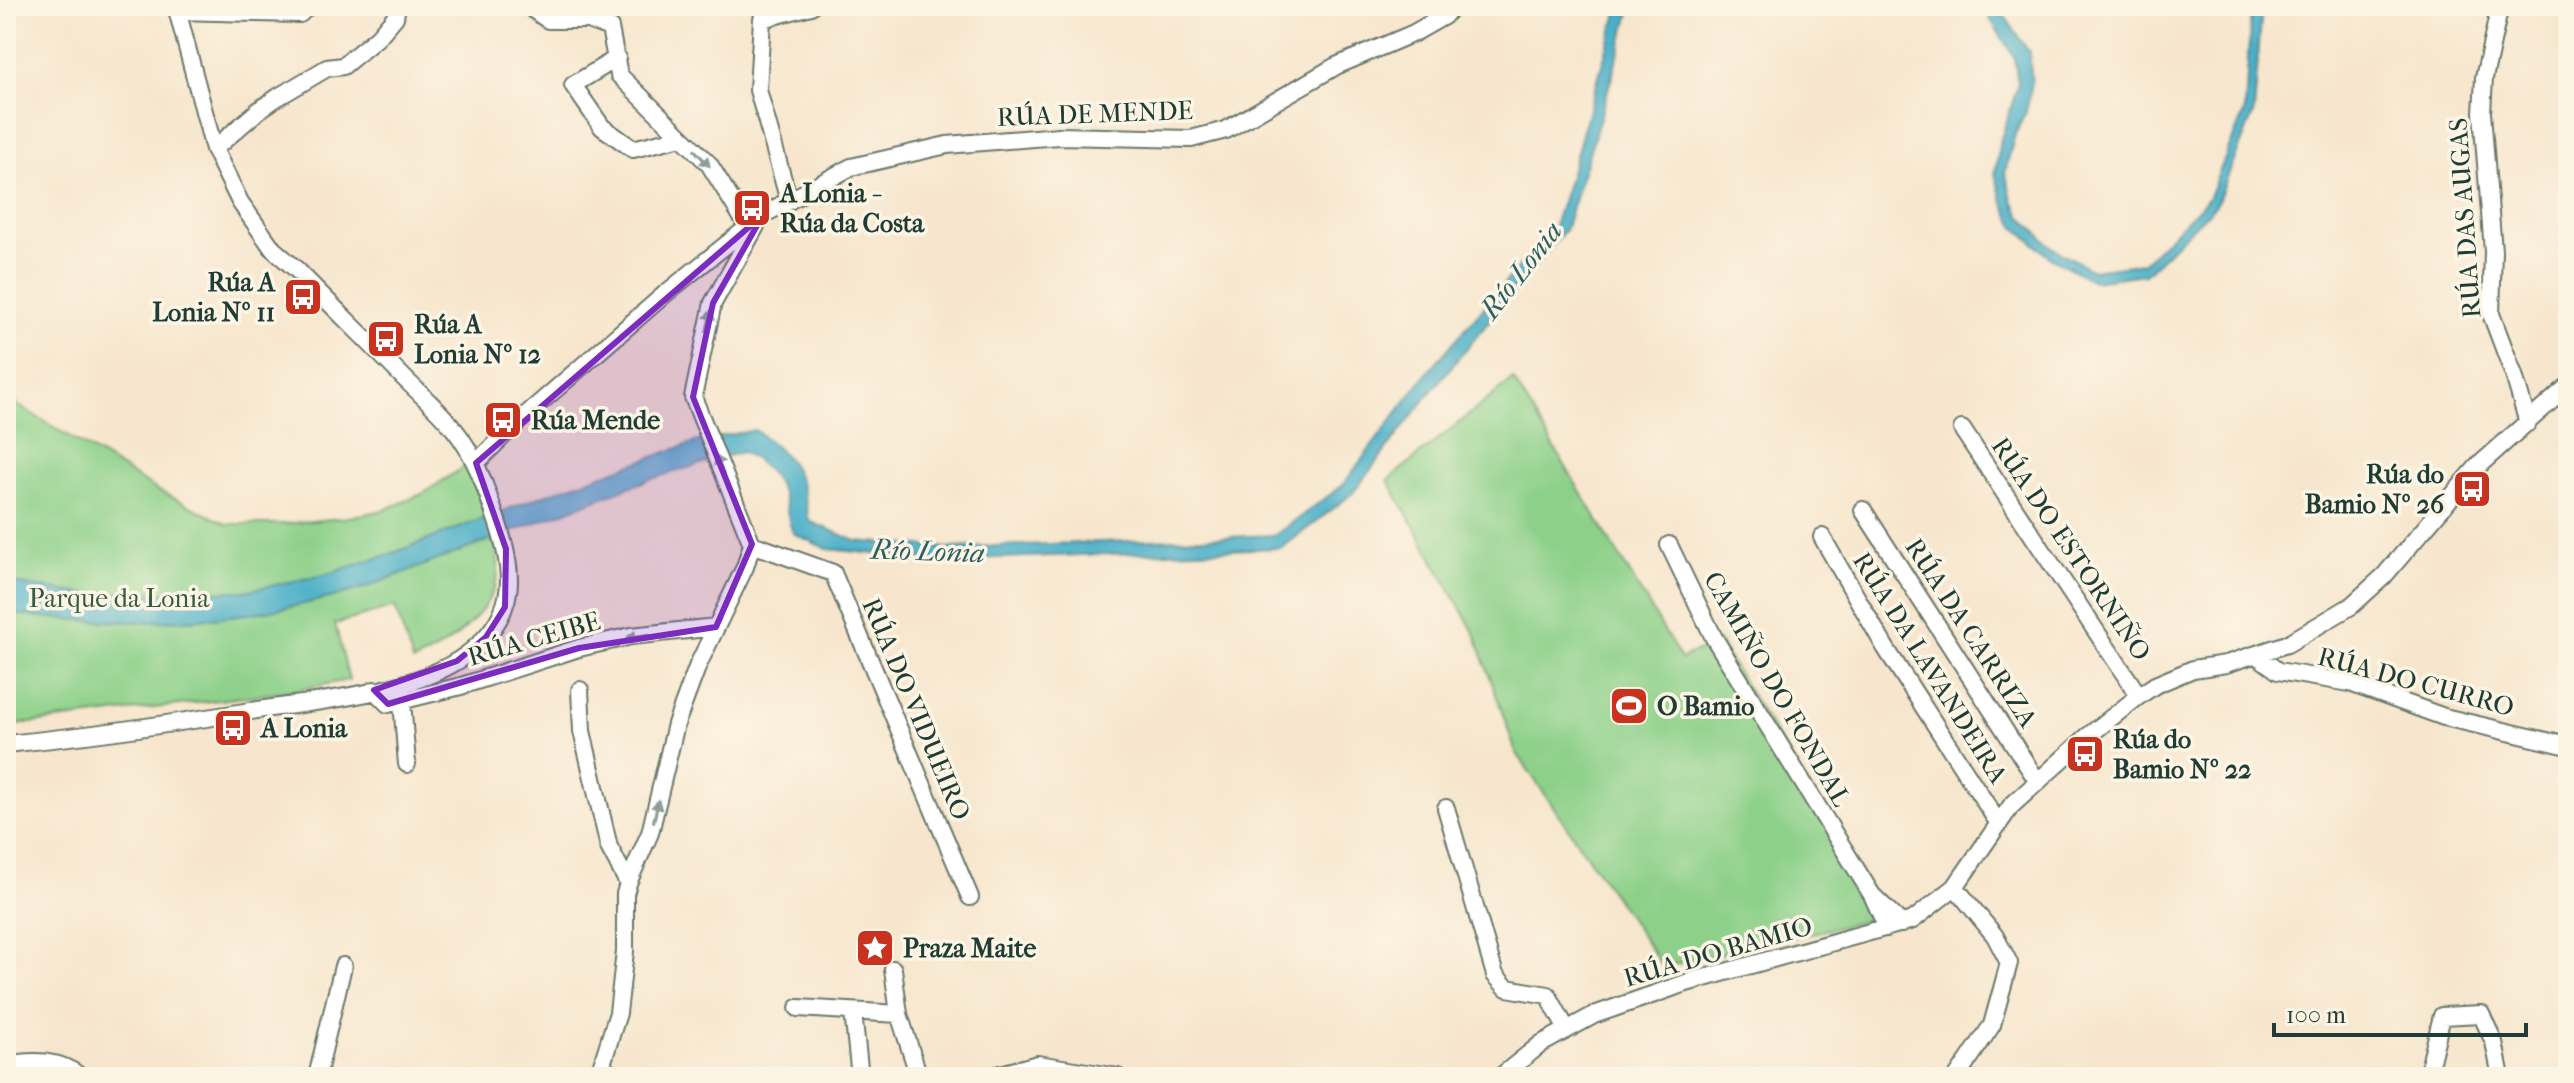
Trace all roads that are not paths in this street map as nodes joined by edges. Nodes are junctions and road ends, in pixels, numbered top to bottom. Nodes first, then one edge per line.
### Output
1 (308, 6) edge
2 (397, 6) edge
3 (528, 6) edge
4 (811, 6) edge
5 (1452, 6) edge
6 (2500, 6) edge
7 (177, 8) edge
8 (617, 58) junction
9 (681, 137) junction
10 (214, 149) junction
11 (789, 201) junction
12 (763, 215) junction
13 (748, 227) junction
14 (2568, 386) edge
15 (2528, 423) junction
16 (1962, 429) dead end
17 (476, 463) junction
18 (1863, 510) dead end
19 (1822, 537) dead end
20 (750, 539) junction
21 (1669, 545) dead end
22 (716, 627) junction
23 (2256, 655) junction
24 (374, 690) junction
25 (580, 690) dead end
26 (2139, 696) junction
27 (402, 701) junction
28 (6, 744) edge
29 (2568, 746) edge
30 (407, 764) dead end
31 (2038, 782) junction
32 (1446, 808) dead end
33 (1999, 824) junction
34 (628, 883) junction
35 (1955, 887) junction
36 (970, 897) dead end
37 (1894, 926) junction
38 (343, 966) dead end
39 (893, 969) dead end
40 (798, 1008) dead end
41 (853, 1012) junction
42 (899, 1014) junction
43 (1567, 1030) junction
44 (6, 1066) edge
45 (81, 1077) edge
46 (317, 1077) edge
47 (612, 1077) edge
48 (860, 1077) edge
49 (919, 1077) edge
50 (990, 1077) edge
51 (1118, 1077) edge
52 (1500, 1077) edge
53 (1957, 1077) edge
54 (2427, 1077) edge
55 (2501, 1077) edge

1 - 7 street
2 - 10 street
3 - 8 street
4 - 11 street
5 - 11 street, RÚA DE MENDE
6 - 15 street, RÚA DAS AUGAS
7 - 10 street
8 - 9 street
8 - 9 street
9 -> 13 street
10 - 17 street
11 - 12 street, RÚA DE MENDE
12 - 13 street, RÚA DE MENDE
20 -> 12 street
13 - 17 street, RÚA DE MENDE
14 - 15 street, RÚA DO BAMIO
15 - 23 street, RÚA DO BAMIO
16 - 26 street, RÚA DO ESTORNIÑO
17 - 24 street
18 - 31 street, RÚA DA CARRIZA
19 - 33 street, RÚA DA LAVANDEIRA
20 - 22 street
20 - 36 street, RÚA DO VIDUEIRO
21 - 37 street, CAMIÑO DO FONDAL
22 -> 27 street, RÚA CEIBE
34 -> 22 street
23 - 26 street, RÚA DO BAMIO
23 - 29 street, RÚA DO CURRO
24 - 27 street
24 - 28 street
25 - 34 street
26 - 31 street, RÚA DO BAMIO
27 - 30 street
31 - 33 street, RÚA DO BAMIO
32 - 43 street
33 - 35 street, RÚA DO BAMIO
34 - 47 street
35 - 37 street, RÚA DO BAMIO
35 - 53 street
37 - 43 street, RÚA DO BAMIO
38 - 46 street
39 - 42 street
40 - 41 street
41 - 42 street
41 - 48 street
42 - 49 street
43 - 52 street, RÚA DO BAMIO
44 - 45 street
50 - 51 street
54 - 55 street

